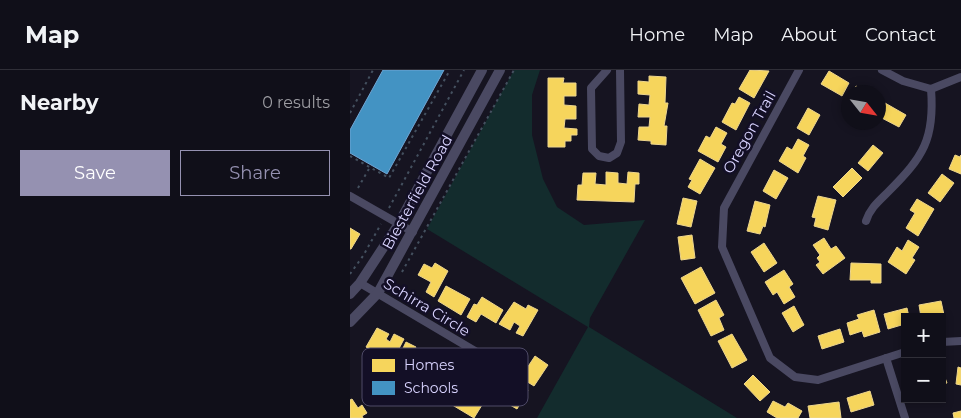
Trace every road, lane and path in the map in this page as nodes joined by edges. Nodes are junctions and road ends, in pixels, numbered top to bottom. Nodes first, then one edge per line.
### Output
1 (373, 70) edge
2 (450, 70) edge
3 (464, 70) edge
4 (482, 70) edge
5 (500, 70) edge
6 (607, 70) edge
7 (620, 70) edge
8 (799, 70) edge
9 (882, 70) edge
10 (961, 77) edge
11 (932, 89) junction
12 (350, 113) edge
13 (350, 156) edge
14 (370, 167) junction
15 (358, 188) dead end
16 (350, 196) edge
17 (390, 206) dead end
18 (866, 221) dead end
19 (398, 225) junction
20 (378, 229) dead end
21 (413, 232) junction
22 (350, 274) edge
23 (360, 283) junction
24 (378, 293) junction
25 (350, 294) edge
26 (350, 322) edge
27 (961, 341) edge
28 (946, 342) edge
29 (470, 348) edge
30 (901, 353) edge
31 (886, 358) junction
32 (905, 418) edge

1 - 12 path
2 - 14 path
3 - 17 path
4 - 19 street, Biesterfield Road
5 - 21 street, Biesterfield Road
6 - 7 street
8 - 31 street, Oregon Trail
9 - 11 street
10 - 11 street
11 - 18 street
13 - 14 path
14 - 15 path
16 - 19 street
19 - 21 street
19 - 23 street, Biesterfield Road
20 - 22 path
21 - 24 street, Biesterfield Road
23 - 24 street, Schirra Circle
23 - 25 street, Biesterfield Road
24 - 26 street, Biesterfield Road
24 - 29 street, Schirra Circle
27 - 28 street
30 - 31 street
31 - 32 street

